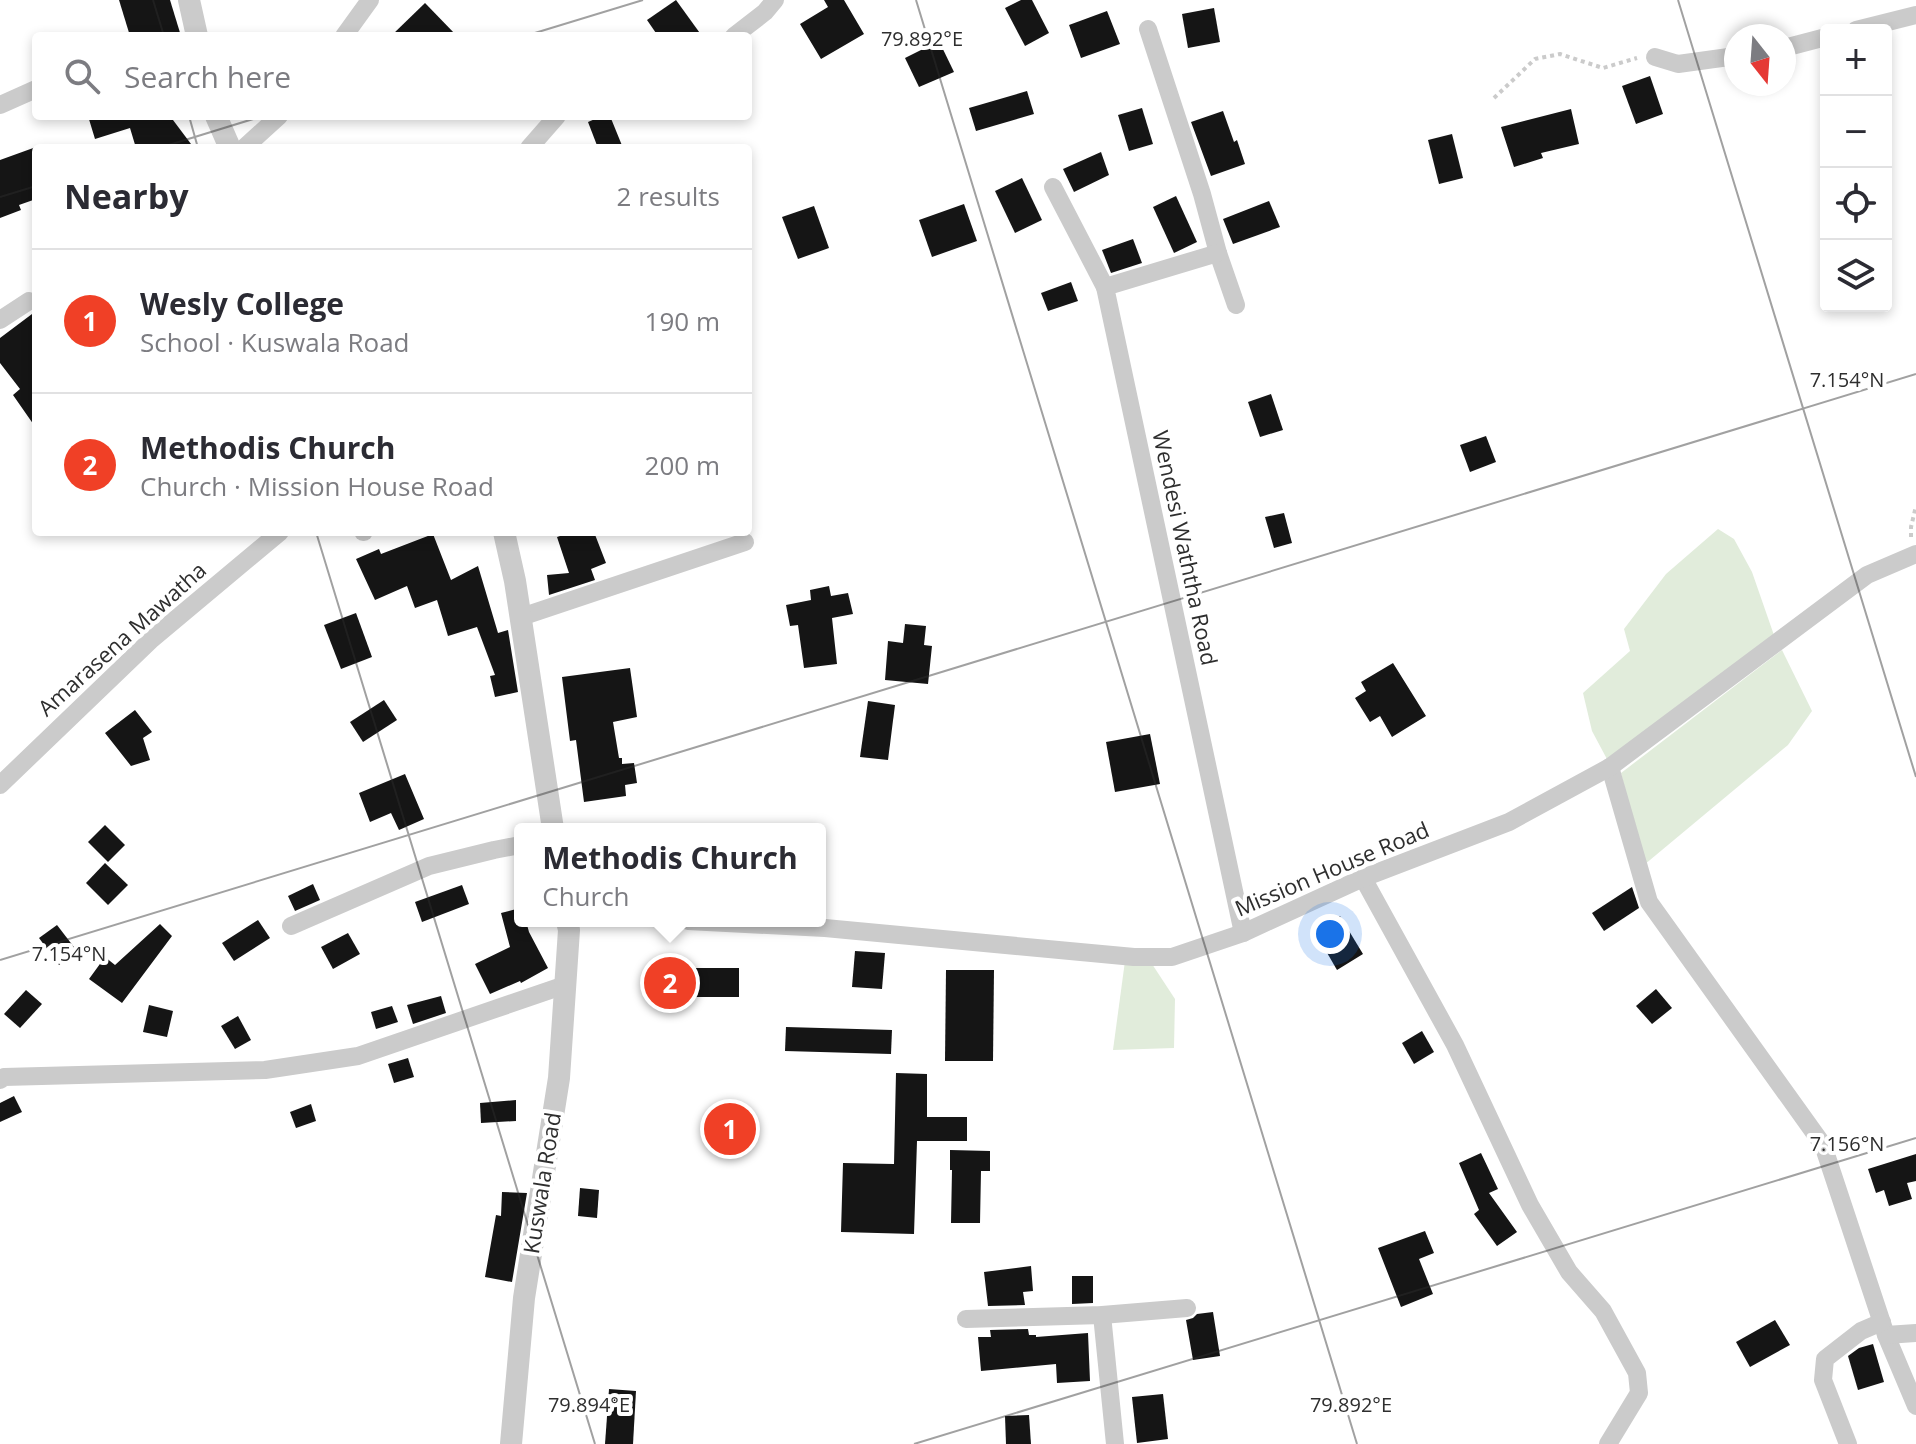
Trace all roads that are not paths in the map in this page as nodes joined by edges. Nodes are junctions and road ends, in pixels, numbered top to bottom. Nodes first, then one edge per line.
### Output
1 (189, 0) edge
2 (370, 0) edge
3 (775, 0) edge
4 (1916, 15) edge
5 (1880, 24) edge
6 (1148, 29) dead end
7 (196, 32) edge
8 (347, 32) edge
9 (739, 32) edge
10 (1820, 39) edge
11 (1796, 45) edge
12 (1655, 57) road end
13 (1724, 58) edge
14 (32, 91) edge
15 (0, 105) edge
16 (218, 120) edge
17 (275, 120) edge
18 (554, 120) edge
19 (228, 144) edge
20 (248, 144) edge
21 (532, 144) edge
22 (1053, 187) dead end
23 (1218, 253) junction
24 (1105, 287) junction
25 (29, 301) dead end
26 (1236, 305) dead end
27 (0, 320) edge
28 (275, 536) edge
29 (505, 536) edge
30 (745, 542) dead end
31 (1914, 554) edge
32 (521, 617) junction
33 (1610, 767) junction
34 (0, 785) edge
35 (552, 823) edge
36 (514, 846) edge
37 (1363, 878) junction
38 (291, 926) dead end
39 (568, 927) edge
40 (805, 927) edge
41 (1243, 933) junction
42 (565, 985) junction
43 (0, 1080) edge
44 (1187, 1308) dead end
45 (1102, 1315) junction
46 (966, 1319) dead end
47 (1884, 1328) junction
48 (1916, 1333) edge
49 (1916, 1406) edge
50 (511, 1444) edge
51 (1115, 1444) edge
52 (1608, 1444) edge
53 (1848, 1444) edge

1 - 7 street
2 - 8 street
3 - 9 street
4 - 5 street
6 - 23 street
10 - 11 street
12 - 13 street
14 - 15 street
16 - 19 street
17 - 20 street
18 - 21 street
22 - 24 street, Wendesi Waththa Road
23 - 24 street
23 - 26 street
24 - 41 street, Wendesi Waththa Road
25 - 27 street
28 - 34 street, Amarasena Mawatha
29 - 32 street
30 - 32 street
31 - 33 street, Mission House Road
32 - 35 street
33 - 37 street, Mission House Road
33 - 47 street
36 - 38 street
37 - 41 street, Mission House Road
37 - 52 street
39 - 42 street, Kuswala Road
40 - 41 street, Mission House Road
42 - 43 street
42 - 50 street, Kuswala Road
44 - 45 street
45 - 46 street
45 - 51 street
47 - 48 street
47 - 49 street
47 - 53 street

